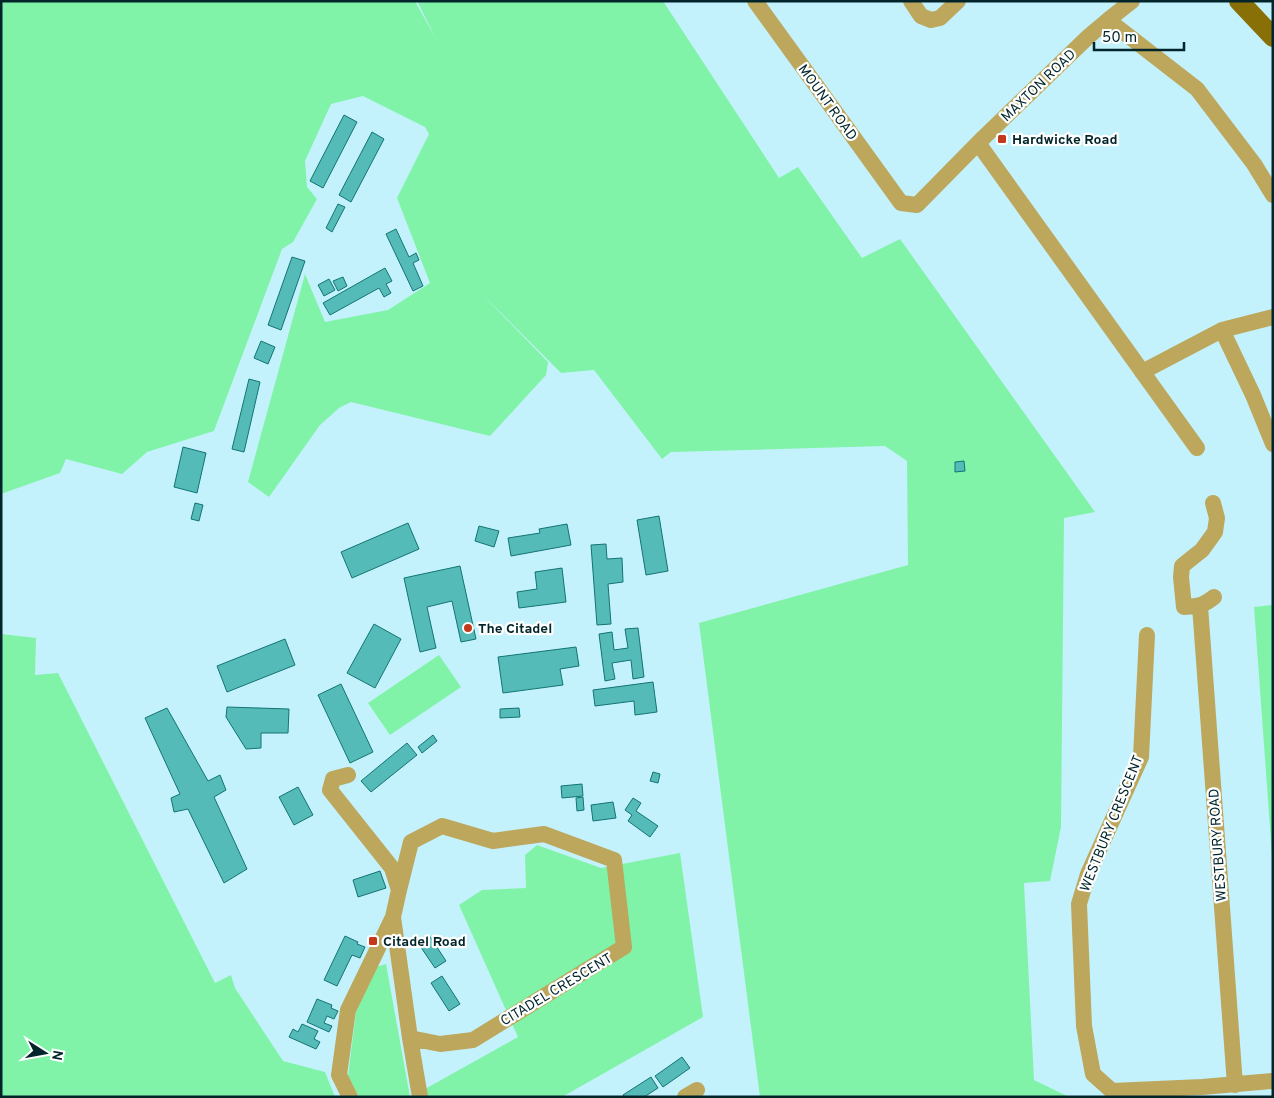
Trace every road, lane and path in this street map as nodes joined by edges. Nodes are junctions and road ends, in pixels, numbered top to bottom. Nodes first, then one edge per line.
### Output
1 (755, 1) edge
2 (911, 1) edge
3 (958, 1) edge
4 (1132, 1) edge
5 (1239, 1) edge
6 (1108, 20) junction
7 (1273, 37) edge
8 (978, 142) junction
9 (1273, 195) edge
10 (901, 203) joint
11 (1273, 317) edge
12 (1222, 330) junction
13 (1142, 372) junction
14 (1273, 444) edge
15 (1197, 448) dead end
16 (1213, 503) dead end
17 (1214, 597) dead end
18 (1192, 607) junction
19 (1147, 635) dead end
20 (348, 775) dead end
21 (399, 890) junction
22 (393, 917) junction
23 (410, 1038) junction
24 (1273, 1081) edge
25 (1235, 1085) junction
26 (1203, 1092) edge
27 (350, 1097) edge
28 (420, 1097) edge

1 - 10 street, MOUNT ROAD
2 - 3 street
4 - 6 street, MAXTON ROAD
5 - 7 main road
6 - 8 street, MAXTON ROAD
6 - 9 street
8 - 10 street, MAXTON ROAD
8 - 13 street
11 - 12 street
12 - 13 street
12 - 14 street
13 - 15 street
16 - 18 street, WESTBURY ROAD
17 - 18 street
18 - 25 street, WESTBURY ROAD
19 - 26 street, WESTBURY CRESCENT
20 - 21 street
21 - 22 street
21 - 23 street, CITADEL CRESCENT
22 - 23 street
22 - 27 street
23 - 28 street
24 - 25 street
25 - 26 street

